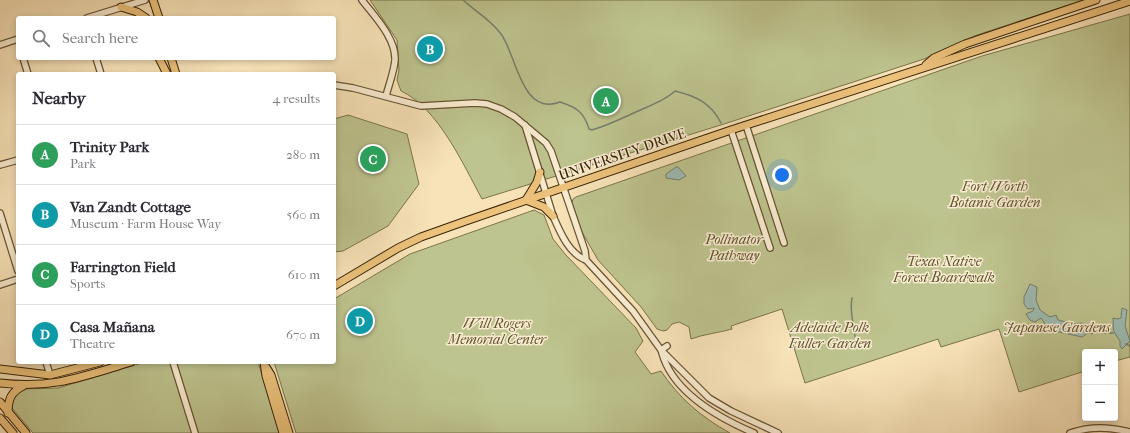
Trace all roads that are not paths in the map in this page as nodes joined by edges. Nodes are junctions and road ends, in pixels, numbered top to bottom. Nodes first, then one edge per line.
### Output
1 (145, 0) edge
2 (153, 0) edge
3 (362, 0) edge
4 (1093, 0) edge
5 (1096, 0) edge
6 (1130, 1) edge
7 (1085, 3) junction
8 (121, 7) junction
9 (93, 16) edge
10 (143, 16) edge
11 (158, 16) edge
12 (985, 37) junction
13 (16, 41) edge
14 (0, 45) edge
15 (987, 47) junction
16 (24, 60) edge
17 (97, 60) edge
18 (160, 60) edge
19 (172, 60) edge
20 (926, 65) junction
21 (27, 72) edge
22 (101, 72) edge
23 (166, 72) edge
24 (175, 72) edge
25 (336, 85) edge
26 (386, 96) junction
27 (525, 125) junction
28 (746, 125) junction
29 (732, 130) junction
30 (16, 161) edge
31 (0, 165) edge
32 (540, 172) junction
33 (562, 188) junction
34 (546, 193) junction
35 (526, 200) junction
36 (0, 213) edge
37 (553, 216) junction
38 (784, 243) dead end
39 (770, 248) dead end
40 (586, 260) junction
41 (16, 265) edge
42 (16, 280) edge
43 (0, 285) edge
44 (336, 285) edge
45 (667, 346) dead end
46 (661, 350) junction
47 (47, 364) edge
48 (92, 364) edge
49 (119, 364) edge
50 (174, 364) edge
51 (265, 365) edge
52 (0, 369) edge
53 (50, 375) junction
54 (0, 383) edge
55 (24, 386) junction
56 (0, 402) edge
57 (8, 413) junction
58 (0, 418) edge
59 (775, 432) edge
60 (1130, 432) edge
61 (13, 433) edge
62 (26, 433) edge
63 (195, 433) edge
64 (283, 433) edge
65 (290, 433) edge
66 (754, 433) edge
67 (1070, 433) edge

1 - 8 street
2 - 11 main road
3 - 26 street
4 - 7 main road
5 - 7 main road, UNIVERSITY DRIVE
6 - 15 main road, UNIVERSITY DRIVE
7 - 12 main road, UNIVERSITY DRIVE
8 - 9 street
8 - 10 main road
12 - 15 street
12 - 20 main road, UNIVERSITY DRIVE
13 - 14 street
15 - 20 main road, UNIVERSITY DRIVE
16 - 21 street
17 - 22 street
18 - 23 main road
19 - 24 main road
20 - 28 main road, UNIVERSITY DRIVE
25 - 26 street
26 - 27 street
27 - 32 street
27 - 33 street
28 - 29 main road, UNIVERSITY DRIVE
28 - 38 street
29 - 33 main road, UNIVERSITY DRIVE
29 - 39 street
30 - 31 street
32 - 34 street
32 - 35 main road
33 - 34 main road, UNIVERSITY DRIVE
33 - 40 street
34 - 35 main road, UNIVERSITY DRIVE
34 - 37 street
35 - 37 main road
35 - 44 main road, UNIVERSITY DRIVE
36 - 41 street
37 - 40 street
40 - 46 street
42 - 43 street
45 - 46 street
46 - 59 street
46 - 66 street
47 - 53 street
48 - 53 main road
49 - 55 main road
50 - 63 street
51 - 64 main road
51 - 65 main road
52 - 53 main road
54 - 55 main road
55 - 57 main road
56 - 57 main road
57 - 62 main road
58 - 61 main road
60 - 67 street

